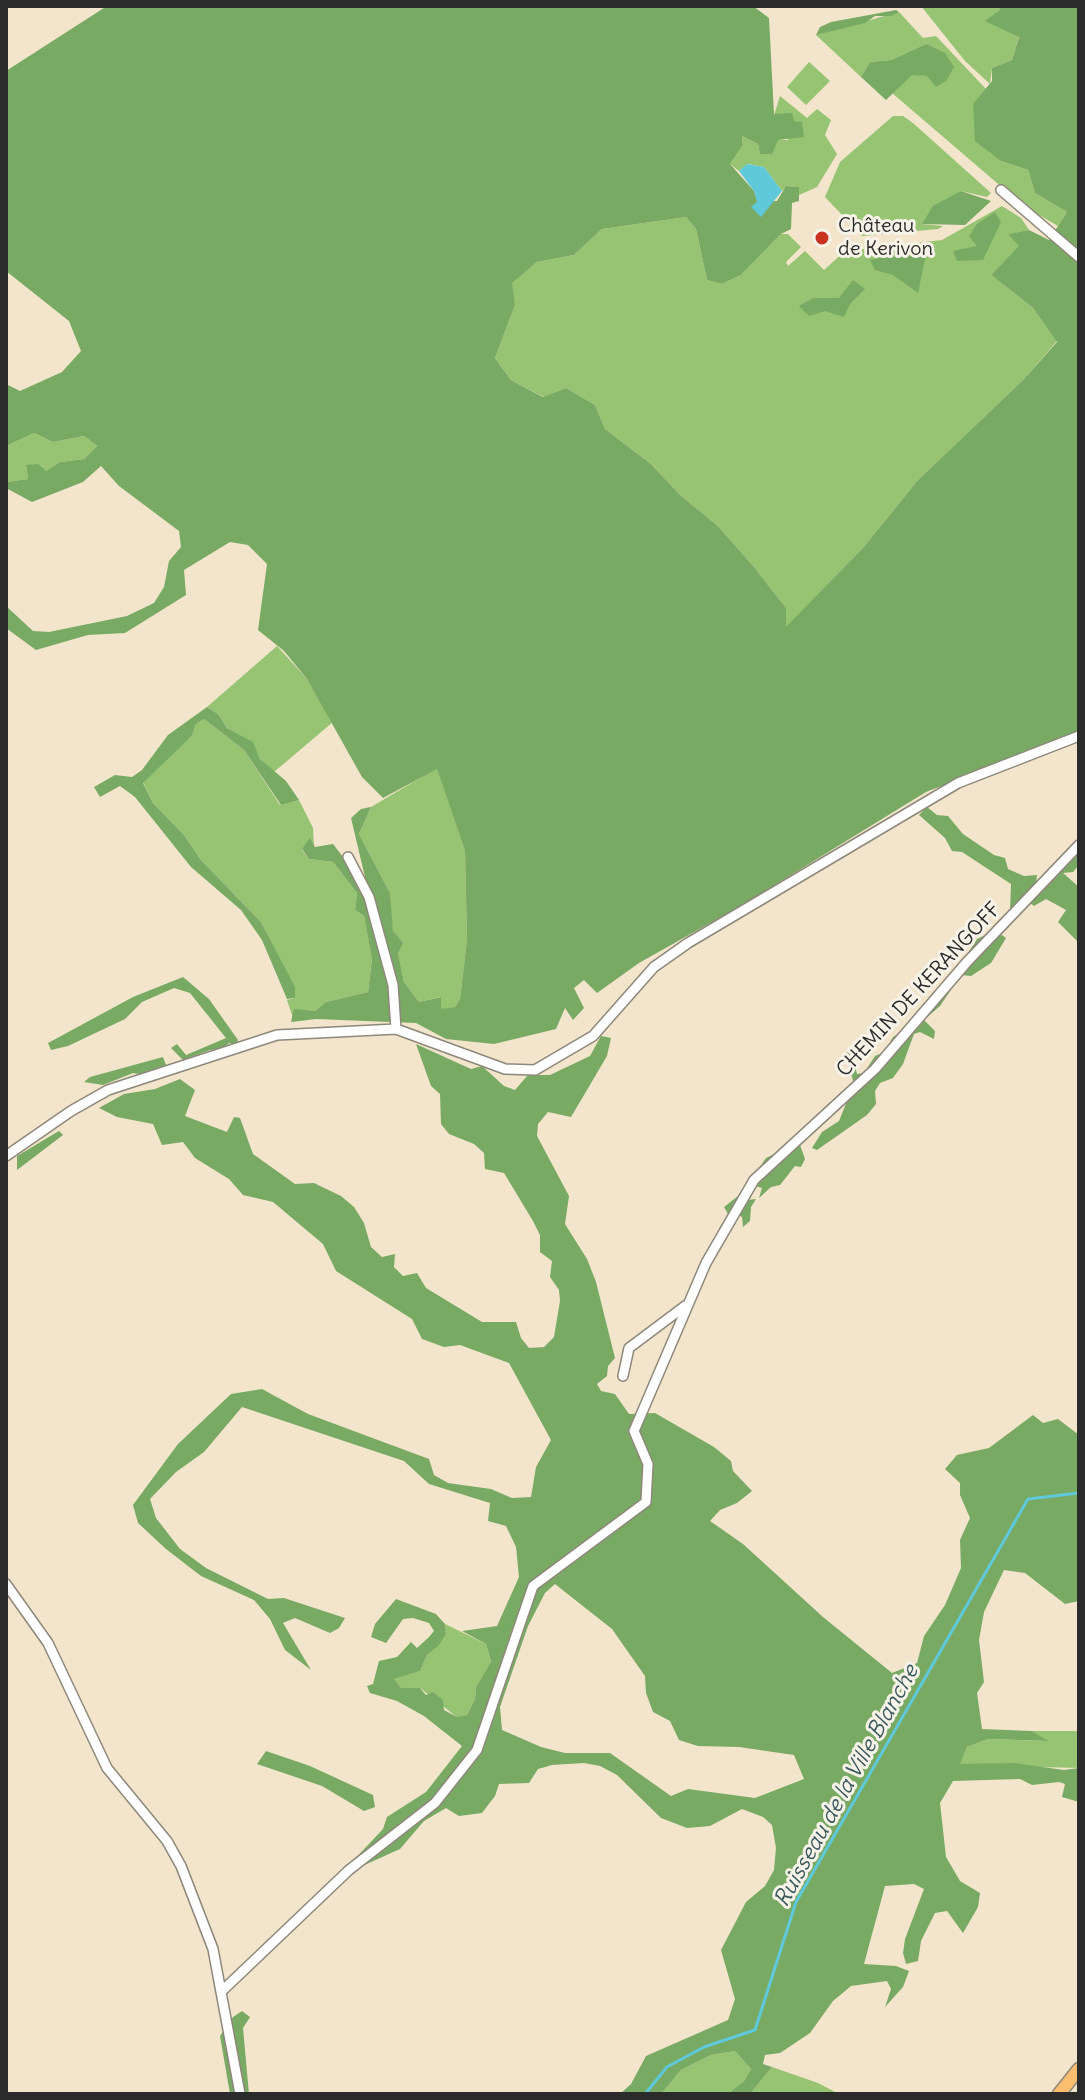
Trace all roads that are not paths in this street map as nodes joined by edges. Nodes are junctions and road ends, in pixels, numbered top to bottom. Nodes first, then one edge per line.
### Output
1 (1001, 190) dead end
2 (1079, 257) edge
3 (1079, 736) edge
4 (1079, 845) edge
5 (348, 857) dead end
6 (396, 1029) junction
7 (6, 1156) edge
8 (688, 1304) junction
9 (623, 1376) dead end
10 (6, 1584) edge
11 (222, 1991) junction
12 (1079, 2069) edge
13 (240, 2094) edge
14 (1059, 2094) edge

1 - 2 street
3 - 6 street
4 - 8 street, CHEMIN DE KERANGOFF
5 - 6 street
6 - 7 street
8 - 9 street
8 - 11 street, CHEMIN DE KERANGOFF
10 - 11 street
11 - 13 street
12 - 14 main road

